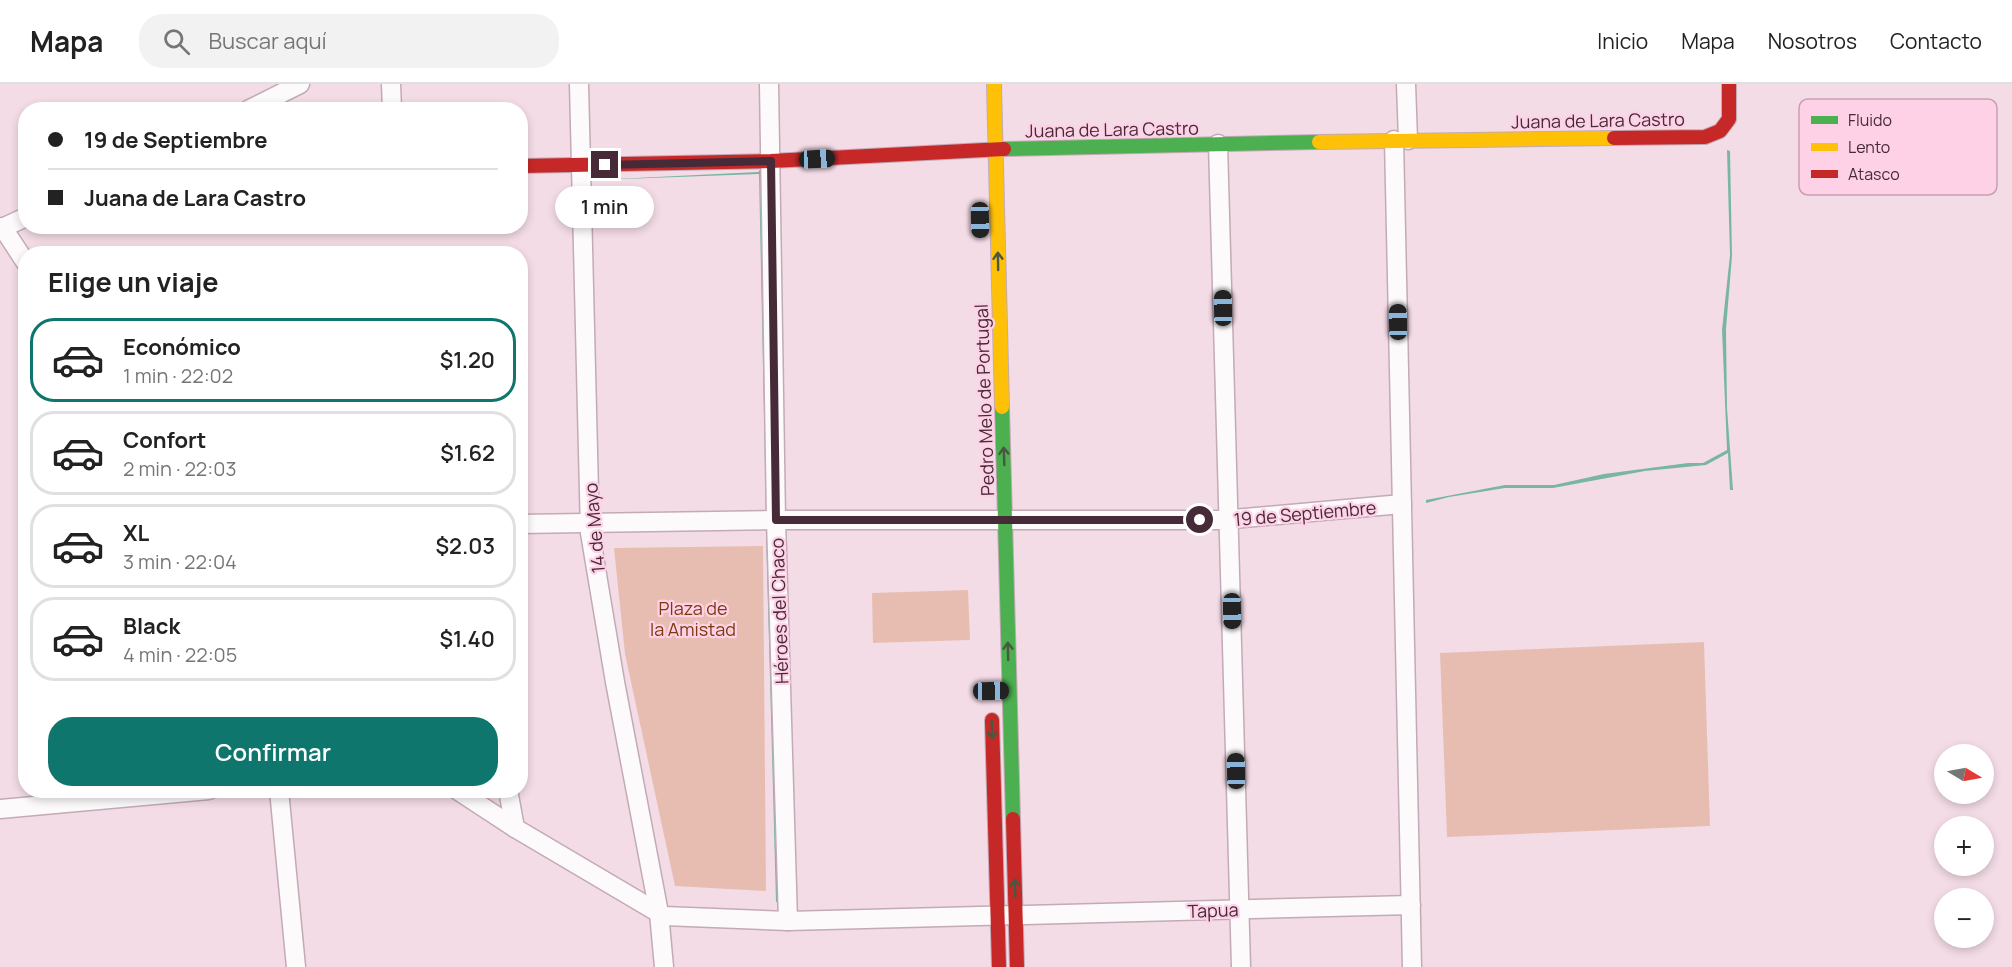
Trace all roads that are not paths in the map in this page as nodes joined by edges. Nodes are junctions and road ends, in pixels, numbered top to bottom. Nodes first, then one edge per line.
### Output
1 (300, 84) edge
2 (391, 84) edge
3 (579, 84) edge
4 (769, 84) edge
5 (994, 84) edge
6 (1406, 84) edge
7 (1729, 84) edge
8 (264, 102) edge
9 (392, 102) edge
10 (1401, 140) junction
11 (1218, 144) junction
12 (996, 149) junction
13 (771, 161) junction
14 (581, 165) junction
15 (528, 166) edge
16 (18, 221) edge
17 (1, 228) edge
18 (18, 252) edge
19 (1402, 504) junction
20 (1229, 519) junction
21 (776, 520) junction
22 (992, 520) junction
23 (528, 524) edge
24 (590, 524) junction
25 (1009, 690) junction
26 (121, 798) edge
27 (280, 798) edge
28 (469, 798) edge
29 (509, 798) edge
30 (0, 809) edge
31 (515, 828) junction
32 (1411, 905) junction
33 (1240, 909) junction
34 (659, 913) junction
35 (1007, 916) junction
36 (788, 921) junction
37 (296, 967) edge
38 (664, 967) edge
39 (999, 967) edge
40 (1017, 967) edge
41 (1241, 967) edge
42 (1412, 967) edge

1 - 8 street
2 - 9 street
3 - 14 street, 14 de Mayo
4 - 13 street, Héroes del Chaco
5 - 12 street, Pedro Melo de Portugal
6 - 10 street
7 - 10 street, Juana de Lara Castro
10 - 11 street, Juana de Lara Castro
10 - 19 street
11 - 12 street, Juana de Lara Castro
11 - 20 street
12 - 13 street, Juana de Lara Castro
22 -> 12 street, Pedro Melo de Portugal
13 - 14 street, Juana de Lara Castro
13 - 21 street, Héroes del Chaco
14 - 15 street, Juana de Lara Castro
14 - 24 street, 14 de Mayo
16 - 17 street
17 - 18 street
19 - 20 street, 19 de Septiembre
19 - 32 street
20 - 22 street, 19 de Septiembre
20 - 33 street
21 - 22 street, 19 de Septiembre
21 - 24 street, 19 de Septiembre
21 - 36 street, Héroes del Chaco
25 -> 22 street, Pedro Melo de Portugal
23 - 24 street, 19 de Septiembre
24 - 34 street, 14 de Mayo
35 -> 25 street, Pedro Melo de Portugal
25 -> 35 street, Pedro Melo de Portugal
26 - 30 street
27 - 37 street
28 - 31 street
29 - 31 street
31 - 34 street
32 - 33 street, Tapua
32 - 42 street
33 - 35 street, Tapua
33 - 41 street
34 - 36 street, Tapua
34 - 38 street, 14 de Mayo
35 - 36 street, Tapua
35 - 39 street, Pedro Melo de Portugal
35 - 40 street, Pedro Melo de Portugal

